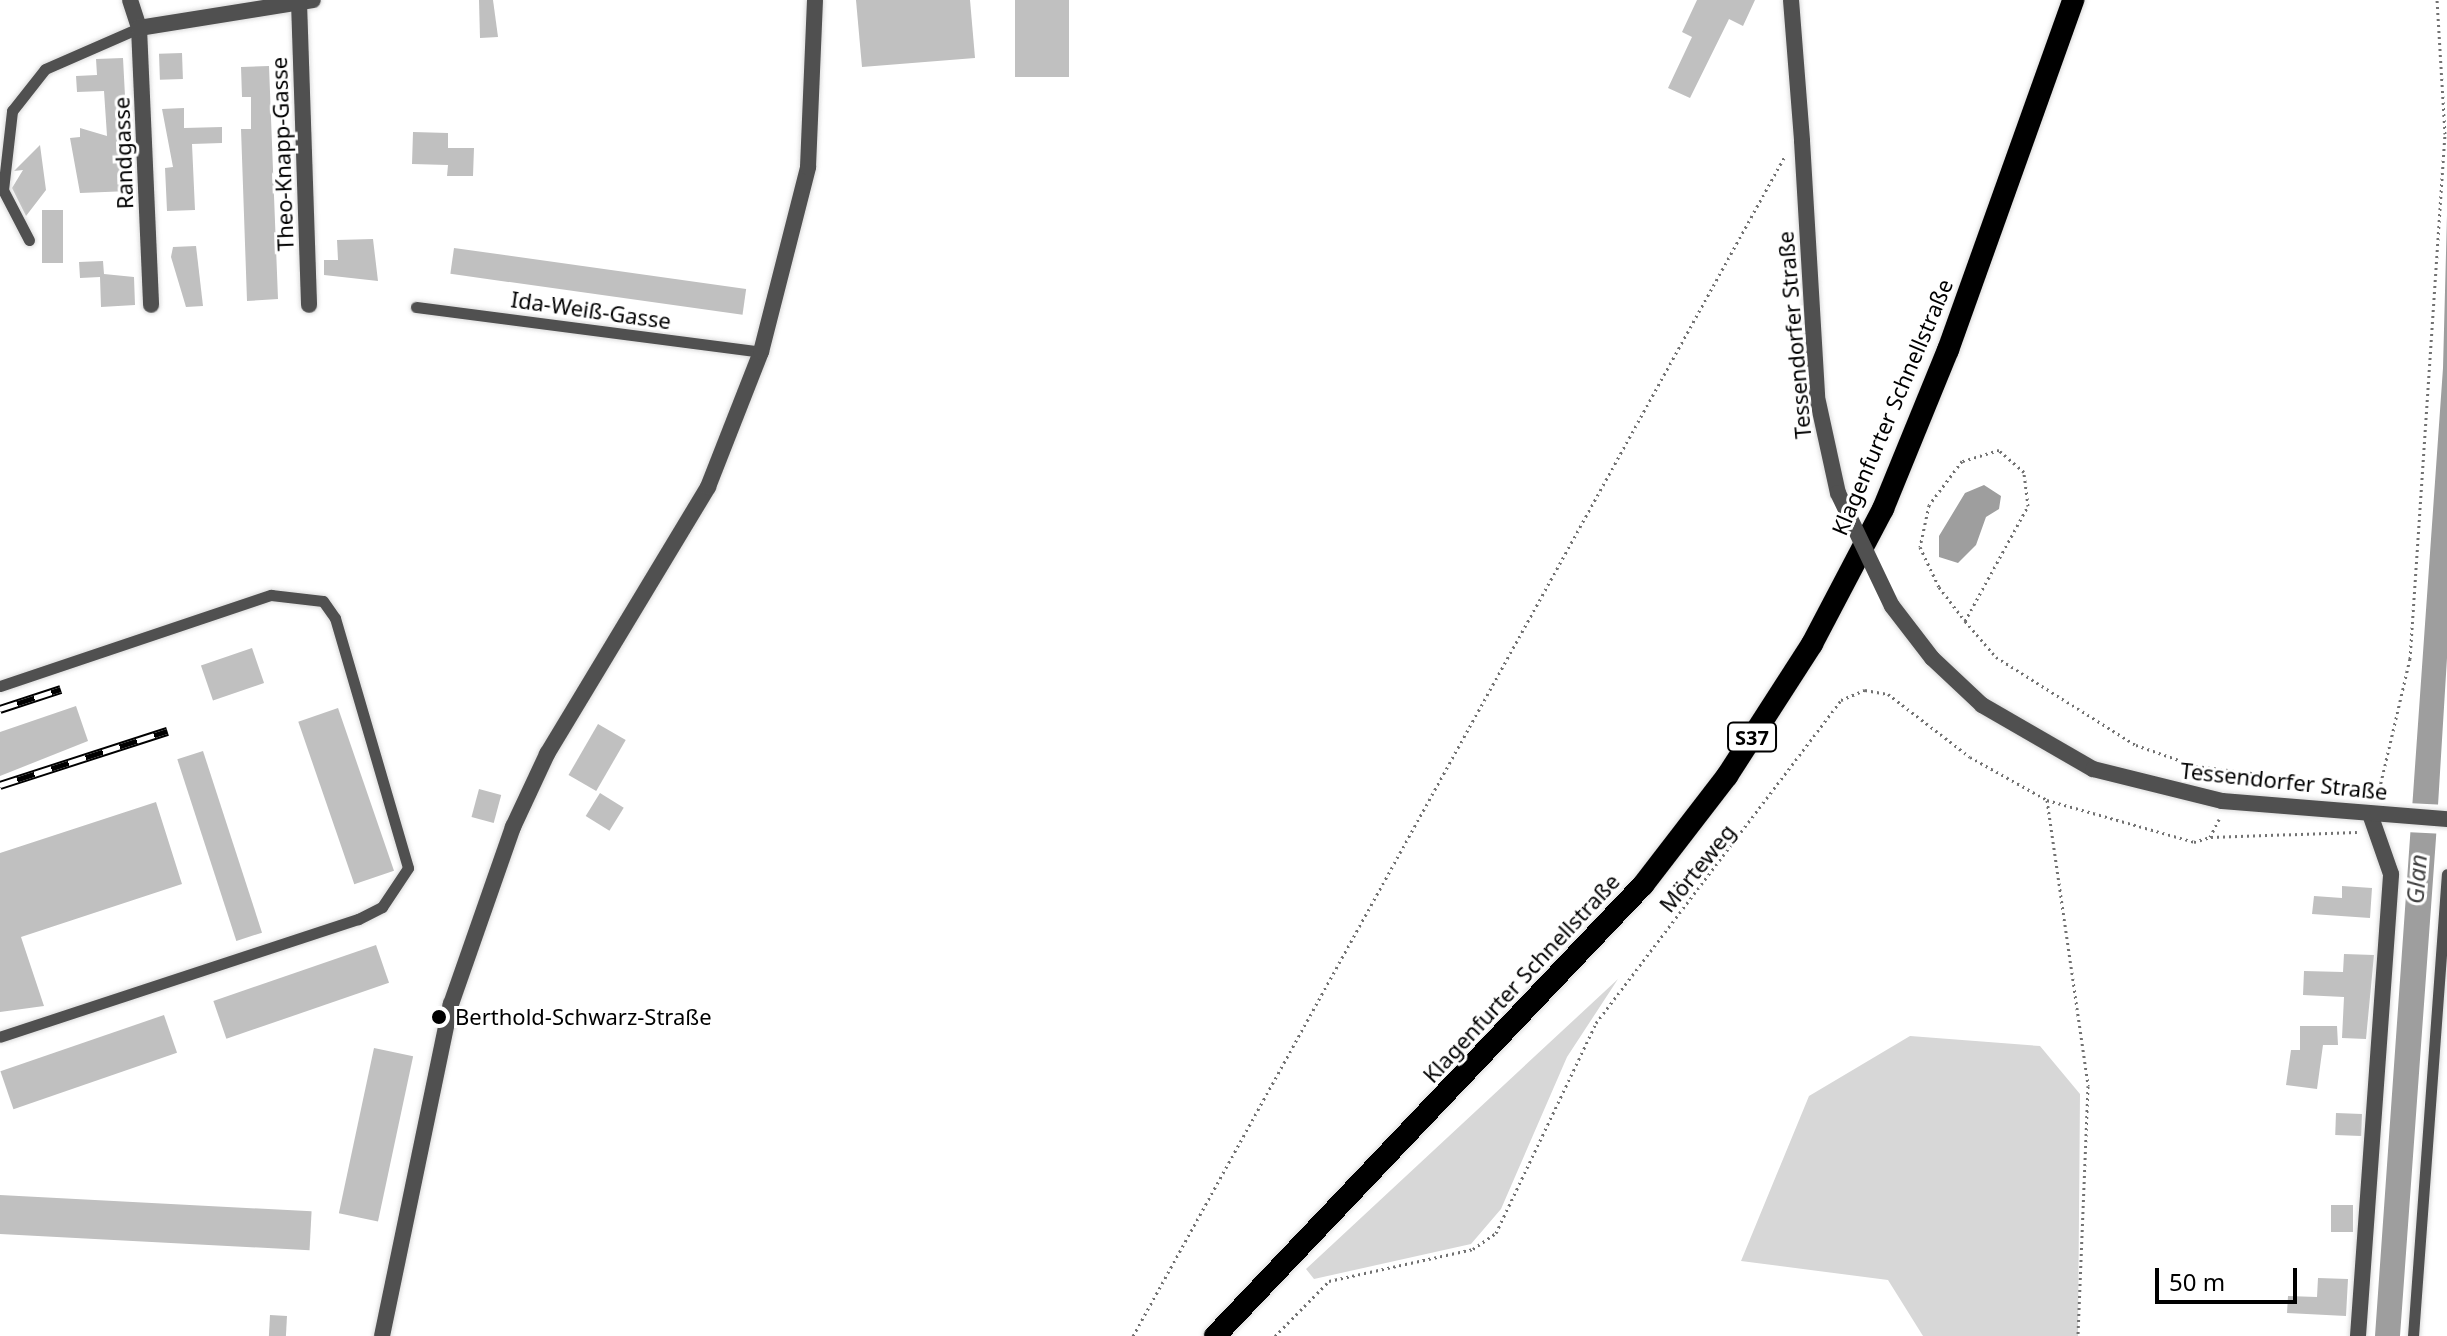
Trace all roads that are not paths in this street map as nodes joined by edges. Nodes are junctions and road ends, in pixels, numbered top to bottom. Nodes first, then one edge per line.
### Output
1 (130, 0) edge
2 (815, 0) edge
3 (1791, 0) edge
4 (2073, 0) edge
5 (306, 1) edge
6 (139, 28) junction
7 (29, 240) dead end
8 (151, 305) dead end
9 (309, 305) dead end
10 (416, 307) dead end
11 (761, 352) junction
12 (0, 686) edge
13 (2370, 814) junction
14 (2447, 819) edge
15 (2447, 874) edge
16 (0, 1037) edge
17 (382, 1336) edge
18 (1215, 1336) edge
19 (2358, 1336) edge
20 (2413, 1336) edge

1 - 6 street, Randgasse
2 - 11 street
3 - 13 street, Tessendorfer Straße, bridge
4 - 18 highway, Klagenfurter Schnellstraße / S37
5 - 6 street
5 - 9 street, Theo-Knapp-Gasse
6 - 7 lane
6 - 8 street, Randgasse
10 - 11 lane, Ida-Weiß-Gasse
11 - 17 street
12 - 16 lane
13 - 14 street, Tessendorfer Straße
13 - 19 street
15 - 20 lane

